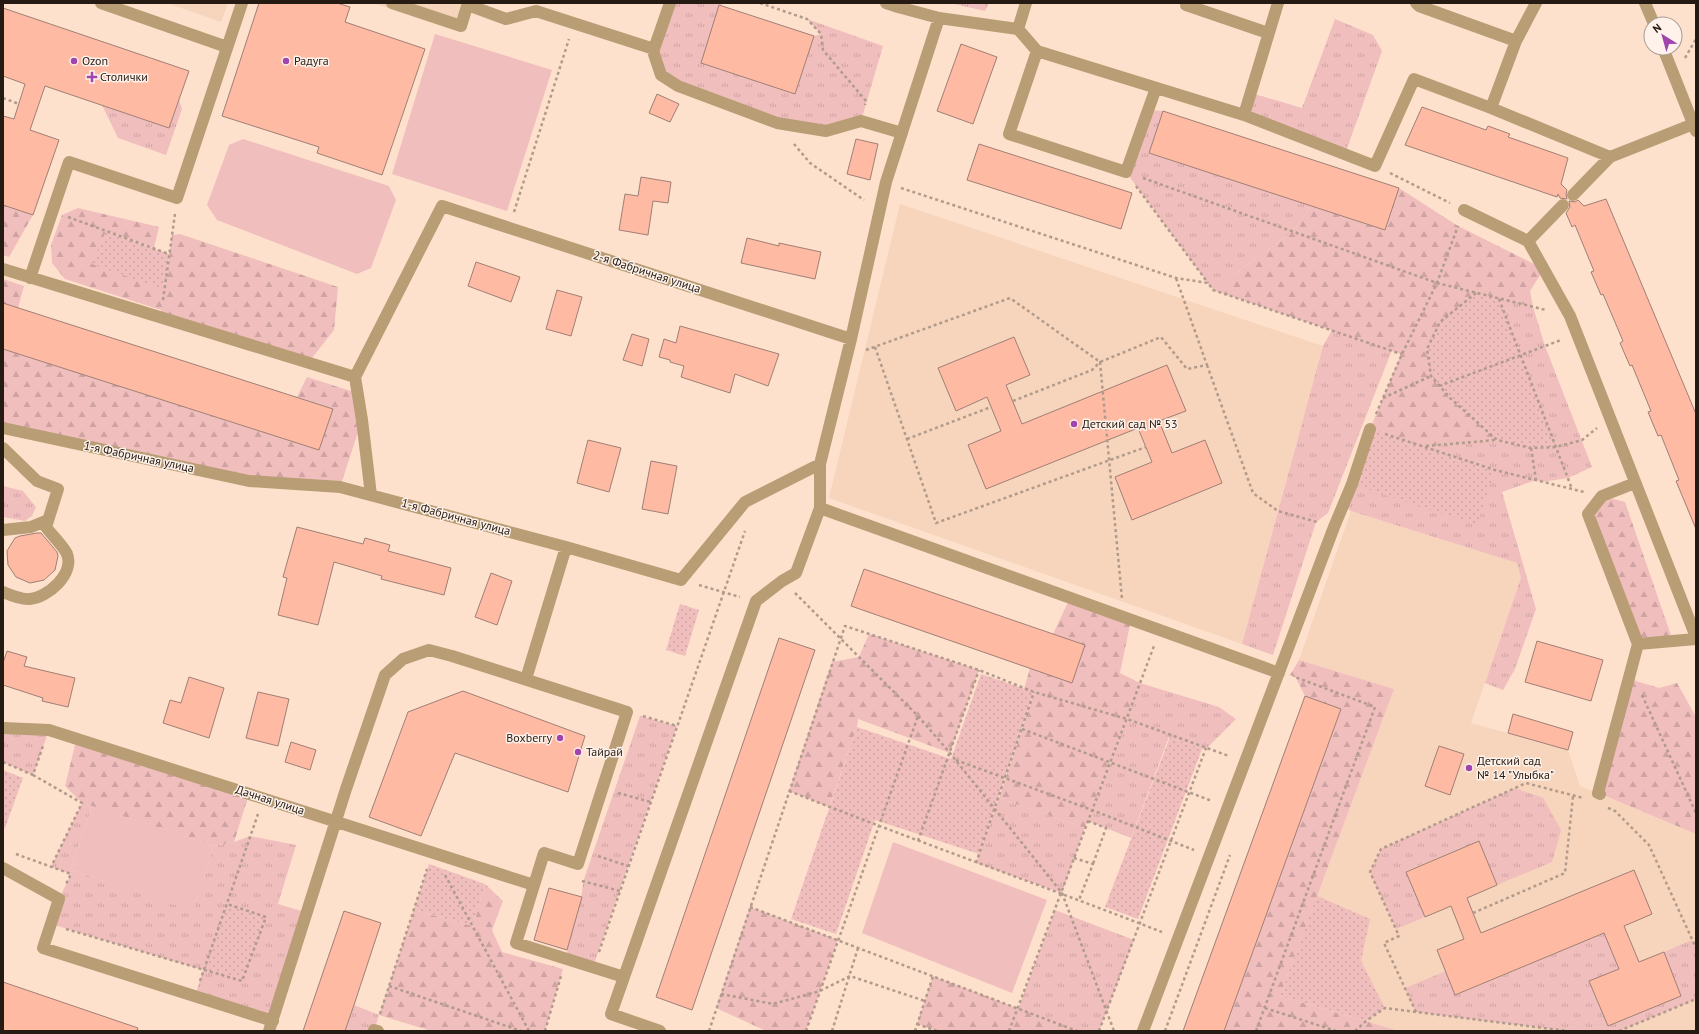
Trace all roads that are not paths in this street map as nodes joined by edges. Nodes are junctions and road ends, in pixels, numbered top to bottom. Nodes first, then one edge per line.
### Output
1 (101, 3) edge
2 (242, 3) edge
3 (392, 3) edge
4 (670, 3) edge
5 (886, 3) edge
6 (1026, 3) edge
7 (1186, 3) edge
8 (1278, 3) edge
9 (1416, 3) edge
10 (1536, 3) edge
11 (1645, 3) edge
12 (468, 4) edge
13 (898, 5) edge
14 (535, 7) edge
15 (1651, 16) edge
16 (939, 18) junction
17 (1018, 29) junction
18 (1268, 33) junction
19 (1516, 41) junction
20 (227, 47) junction
21 (652, 48) junction
22 (1037, 51) junction
23 (1666, 56) edge
24 (1156, 88) junction
25 (1492, 108) junction
26 (1244, 115) junction
27 (1695, 126) edge
28 (902, 133) junction
29 (1610, 157) junction
30 (1572, 195) dead end
31 (1563, 205) dead end
32 (1464, 210) road end
33 (1528, 240) junction
34 (3, 270) edge
35 (30, 278) junction
36 (851, 339) junction
37 (355, 377) junction
38 (3, 428) edge
39 (1370, 430) road end
40 (3, 448) edge
41 (820, 464) junction
42 (1635, 483) junction
43 (371, 495) junction
44 (820, 508) junction
45 (48, 520) junction
46 (3, 530) edge
47 (566, 547) junction
48 (3, 592) edge
49 (1696, 638) edge
50 (1638, 644) junction
51 (1279, 672) junction
52 (526, 679) junction
53 (3, 728) edge
54 (1601, 800) road end
55 (336, 821) junction
56 (3, 868) edge
57 (534, 884) junction
58 (624, 977) junction
59 (271, 1026) edge
60 (644, 1028) edge
61 (660, 1031) edge
62 (1143, 1031) edge

1 - 20 street
2 - 20 street
3 - 12 street
4 - 21 street
5 - 13 street
6 - 17 street
7 - 18 street
8 - 18 street
9 - 19 street
10 - 19 street
11 - 15 street
12 - 14 street
13 - 16 street
14 - 21 street
16 - 17 street
16 - 28 street
17 - 22 street
18 - 26 street
19 - 25 street
20 - 35 street
21 - 28 street
22 - 24 street
22 - 24 street
23 - 27 street
24 - 26 street
25 - 26 street
25 - 29 street
27 - 29 street
28 - 36 street
29 - 30 street
31 - 33 street
32 - 33 street
33 - 42 street
34 - 35 street
35 - 37 street
36 - 37 street, 2-я Фабричная улица
36 - 41 street
37 - 43 street
38 - 43 street, 1-я Фабричная улица
39 - 51 street
40 - 45 street
41 - 44 street
41 - 47 street, 1-я Фабричная улица
42 - 49 street
42 - 50 street
43 - 47 street, 1-я Фабричная улица
44 - 51 street
44 - 58 street
45 - 46 street
45 - 48 street
47 - 52 street
49 - 50 street
50 - 54 street
51 - 62 street
52 - 55 street
52 - 57 street
53 - 55 street, Дачная улица
55 - 57 street, Дачная улица
55 - 59 street
56 - 59 street
57 - 58 street
58 - 60 street
60 - 61 street

